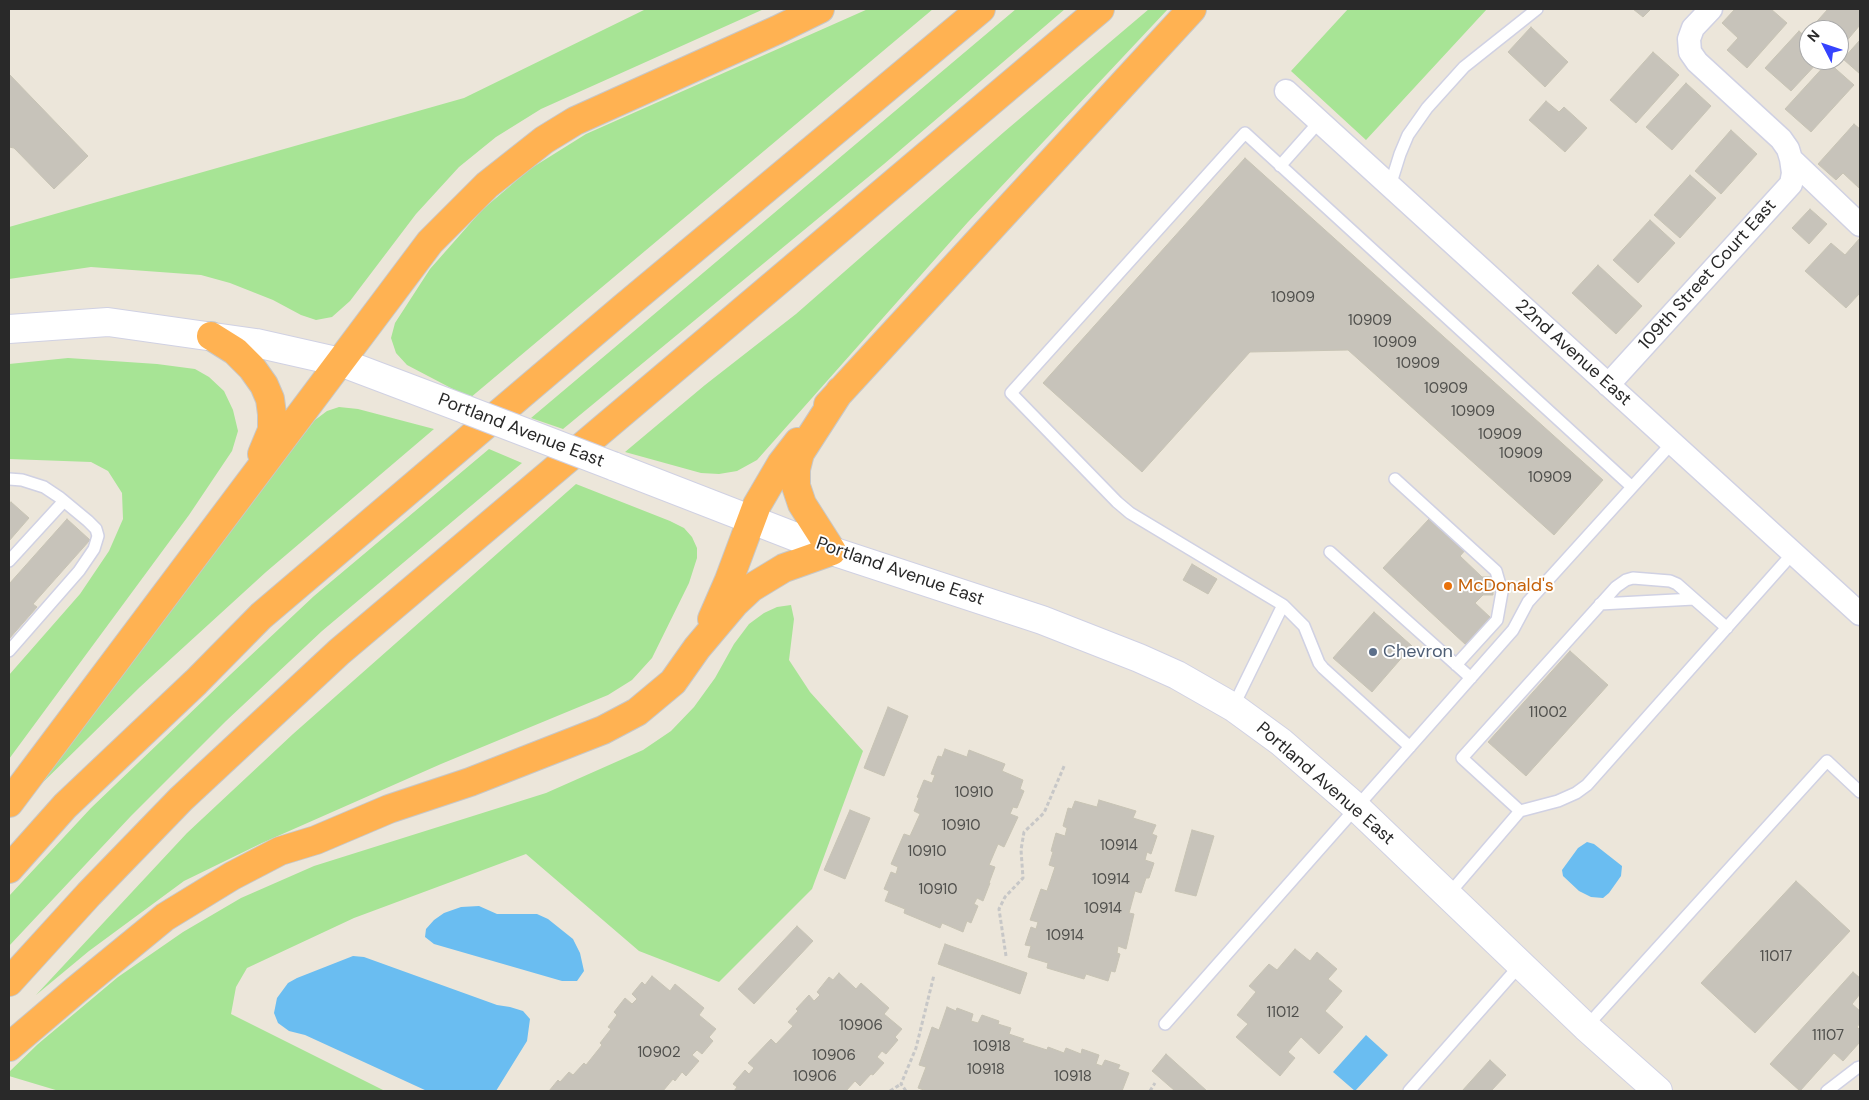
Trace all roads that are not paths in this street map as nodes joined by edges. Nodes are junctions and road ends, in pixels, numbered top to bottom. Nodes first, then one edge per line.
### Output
1 (820, 9) edge
2 (981, 9) edge
3 (1100, 9) edge
4 (1192, 9) edge
5 (1537, 9) edge
6 (1711, 9) edge
7 (1286, 91) dead end
8 (1320, 122) junction
9 (1791, 159) junction
10 (1280, 166) junction
11 (1390, 186) junction
12 (1860, 225) edge
13 (9, 329) edge
14 (211, 336) junction
15 (340, 362) junction
16 (1608, 385) junction
17 (840, 391) junction
18 (1672, 443) junction
19 (9, 479) edge
20 (1395, 479) dead end
21 (1632, 487) junction
22 (242, 493) junction
23 (64, 501) junction
24 (751, 518) junction
25 (832, 550) junction
26 (1330, 552) dead end
27 (1793, 553) junction
28 (9, 561) edge
29 (1694, 599) junction
30 (1600, 604) junction
31 (1283, 605) junction
32 (1860, 614) edge
33 (1727, 628) junction
34 (698, 648) junction
35 (9, 651) edge
36 (1456, 665) junction
37 (1471, 678) junction
38 (1233, 707) junction
39 (1410, 747) junction
40 (1860, 792) edge
41 (9, 803) edge
42 (1356, 807) junction
43 (1520, 811) junction
44 (9, 869) edge
45 (1448, 895) junction
46 (1520, 964) junction
47 (9, 982) edge
48 (1165, 1024) dead end
49 (1586, 1027) junction
50 (9, 1047) edge
51 (1860, 1067) edge
52 (1409, 1091) edge
53 (1658, 1091) edge
54 (1827, 1091) edge

1 - 15 highway
2 - 44 highway
3 - 47 highway
4 - 17 highway
5 - 11 lane
6 - 9 street
7 - 8 street, 22nd Avenue East
8 - 10 lane
8 - 11 street, 22nd Avenue East
9 - 12 street
9 - 16 street, 109th Street Court East
10 - 21 lane
10 - 31 lane
11 - 16 street, 22nd Avenue East
13 - 14 main road, Portland Avenue East
14 - 15 main road, Portland Avenue East
14 - 22 highway
15 - 22 highway
15 - 24 main road, Portland Avenue East, bridge
16 - 18 street, 22nd Avenue East
17 - 24 highway
17 - 25 highway
18 - 21 lane
18 - 27 street, 22nd Avenue East
19 - 23 lane
20 - 36 lane
21 - 37 lane
22 - 41 highway
23 - 28 lane
23 - 35 lane
24 - 25 main road, Portland Avenue East
24 - 34 highway
25 - 34 highway
25 - 38 main road, Portland Avenue East
26 - 36 lane
27 - 32 street, 22nd Avenue East
27 - 33 lane
29 - 30 lane
29 - 30 lane
29 - 33 lane
30 - 43 lane
31 - 38 lane
31 - 39 lane
33 - 43 lane
34 - 50 highway
36 - 37 lane
37 - 39 lane
38 - 42 main road, Portland Avenue East
39 - 42 lane
40 - 49 lane
42 - 45 main road, Portland Avenue East
42 - 48 lane
43 - 45 lane
45 - 46 main road, Portland Avenue East
46 - 49 main road, Portland Avenue East
46 - 52 lane
49 - 53 main road, Portland Avenue East
51 - 54 lane

